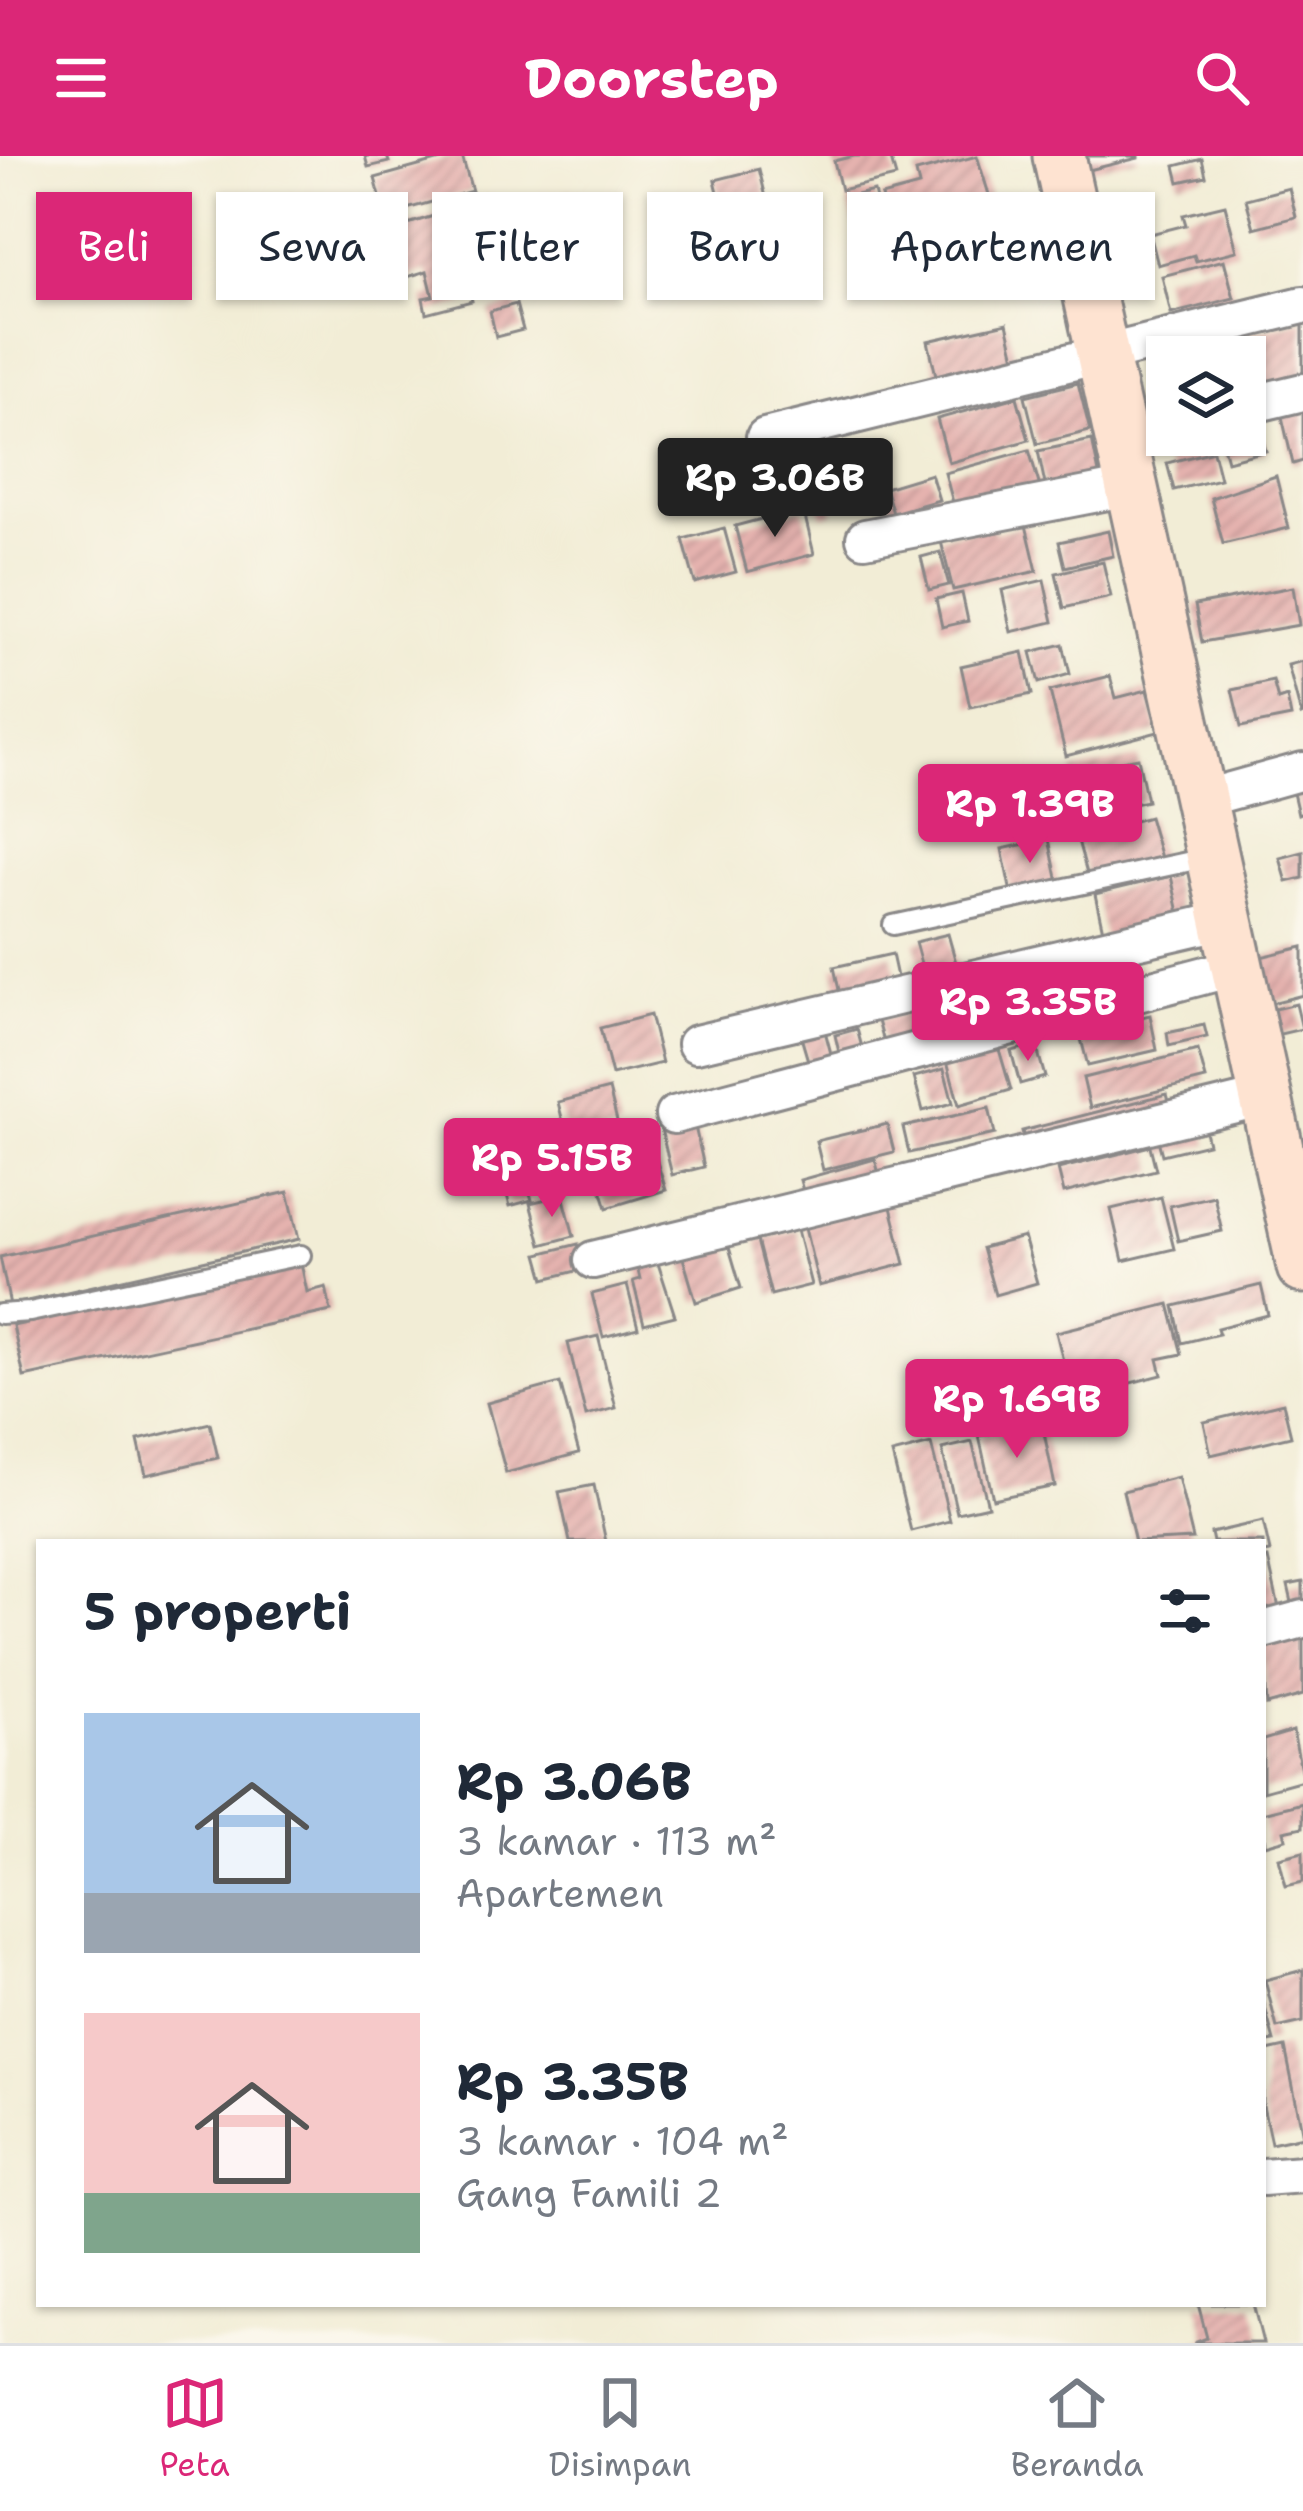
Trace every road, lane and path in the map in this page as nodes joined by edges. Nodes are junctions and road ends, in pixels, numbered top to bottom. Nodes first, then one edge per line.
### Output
1 (1059, 156) edge
2 (1303, 305) edge
3 (1210, 336) edge
4 (1146, 348) edge
5 (1104, 351) junction
6 (1303, 392) edge
7 (1266, 401) edge
8 (765, 437) dead end
9 (1134, 486) junction
10 (866, 538) dead end
11 (1303, 771) edge
12 (1198, 800) junction
13 (1210, 857) junction
14 (893, 925) dead end
15 (1230, 944) junction
16 (696, 1044) dead end
17 (1264, 1097) junction
18 (674, 1115) dead end
19 (301, 1255) dead end
20 (592, 1260) dead end
21 (1303, 1267) edge
22 (0, 1314) edge
23 (1303, 1619) edge
24 (1266, 1629) edge
25 (1303, 2174) edge
26 (1266, 2177) edge

1 - 5 main road
2 - 3 street
4 - 5 street
5 - 8 street
5 - 9 main road
6 - 7 street
9 - 10 street
9 - 12 main road
11 - 12 street
12 - 13 main road
13 - 14 lane
13 - 15 main road
15 - 16 street
15 - 17 main road
15 - 18 street
17 - 20 street
17 - 21 main road
19 - 22 lane
23 - 24 street
25 - 26 street

